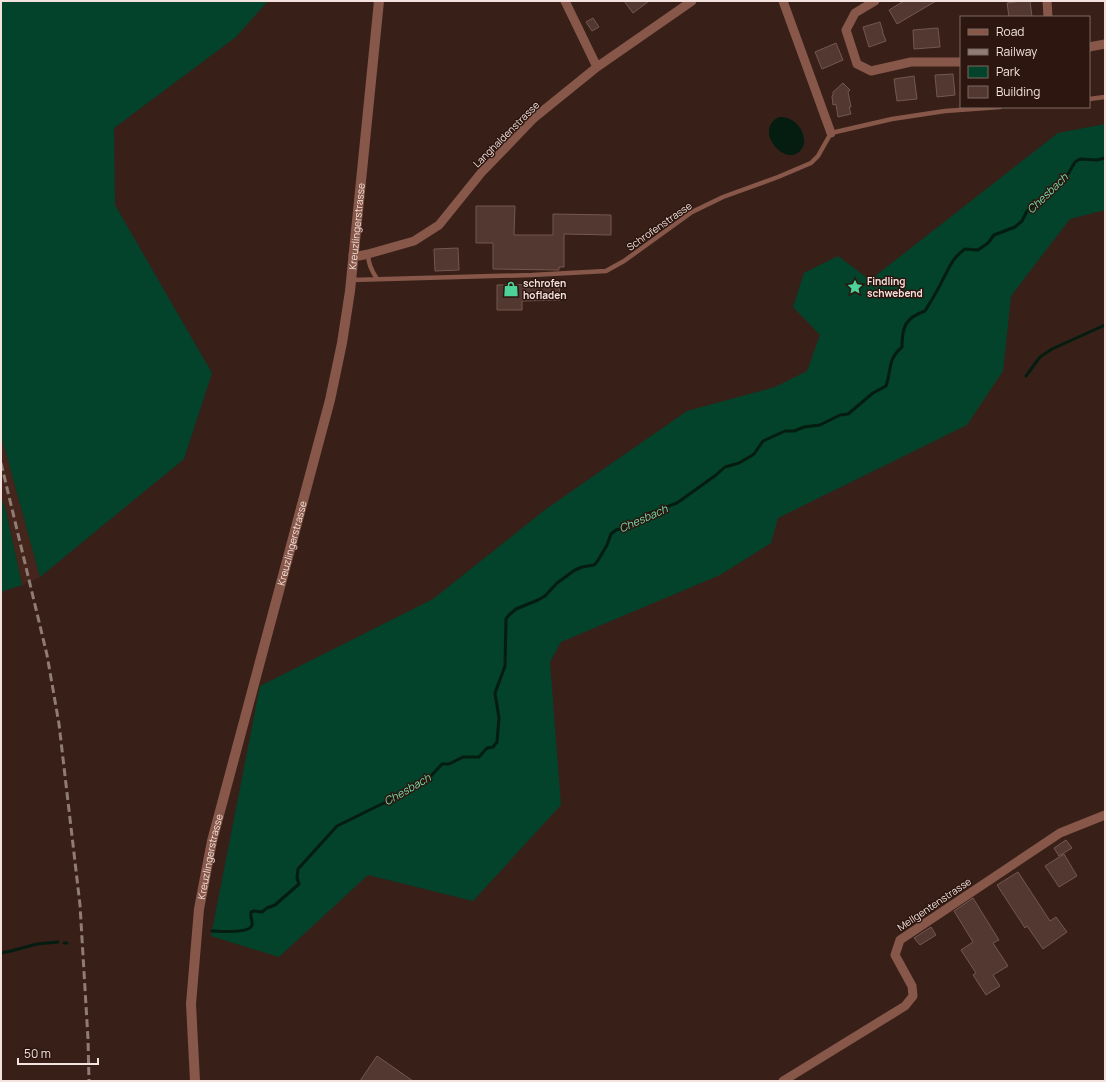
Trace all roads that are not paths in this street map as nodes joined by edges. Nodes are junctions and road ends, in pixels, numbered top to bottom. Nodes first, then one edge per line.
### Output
1 (379, 1) edge
2 (565, 1) edge
3 (692, 1) edge
4 (783, 1) edge
5 (876, 1) edge
6 (1047, 1) edge
7 (1048, 16) edge
8 (1105, 44) edge
9 (1090, 47) edge
10 (960, 62) edge
11 (597, 68) junction
12 (1105, 97) edge
13 (1090, 99) edge
14 (986, 108) edge
15 (831, 133) junction
16 (368, 254) junction
17 (353, 255) junction
18 (377, 279) junction
19 (351, 280) junction
20 (1105, 815) edge
21 (195, 1081) edge
22 (783, 1081) edge

1 - 17 street, Kreuzlingerstrasse
2 - 11 street
3 - 11 street, Langhaldenstrasse
4 - 15 street
5 - 10 street
6 - 7 street
8 - 9 street
11 - 16 street, Langhaldenstrasse
12 - 13 lane
14 - 15 lane
15 - 18 lane, Schrofenstrasse
16 - 17 street, Langhaldenstrasse
16 - 18 lane
17 - 19 street, Kreuzlingerstrasse
18 - 19 lane, Schrofenstrasse
19 - 21 street, Kreuzlingerstrasse
20 - 22 street, Mellgentenstrasse

